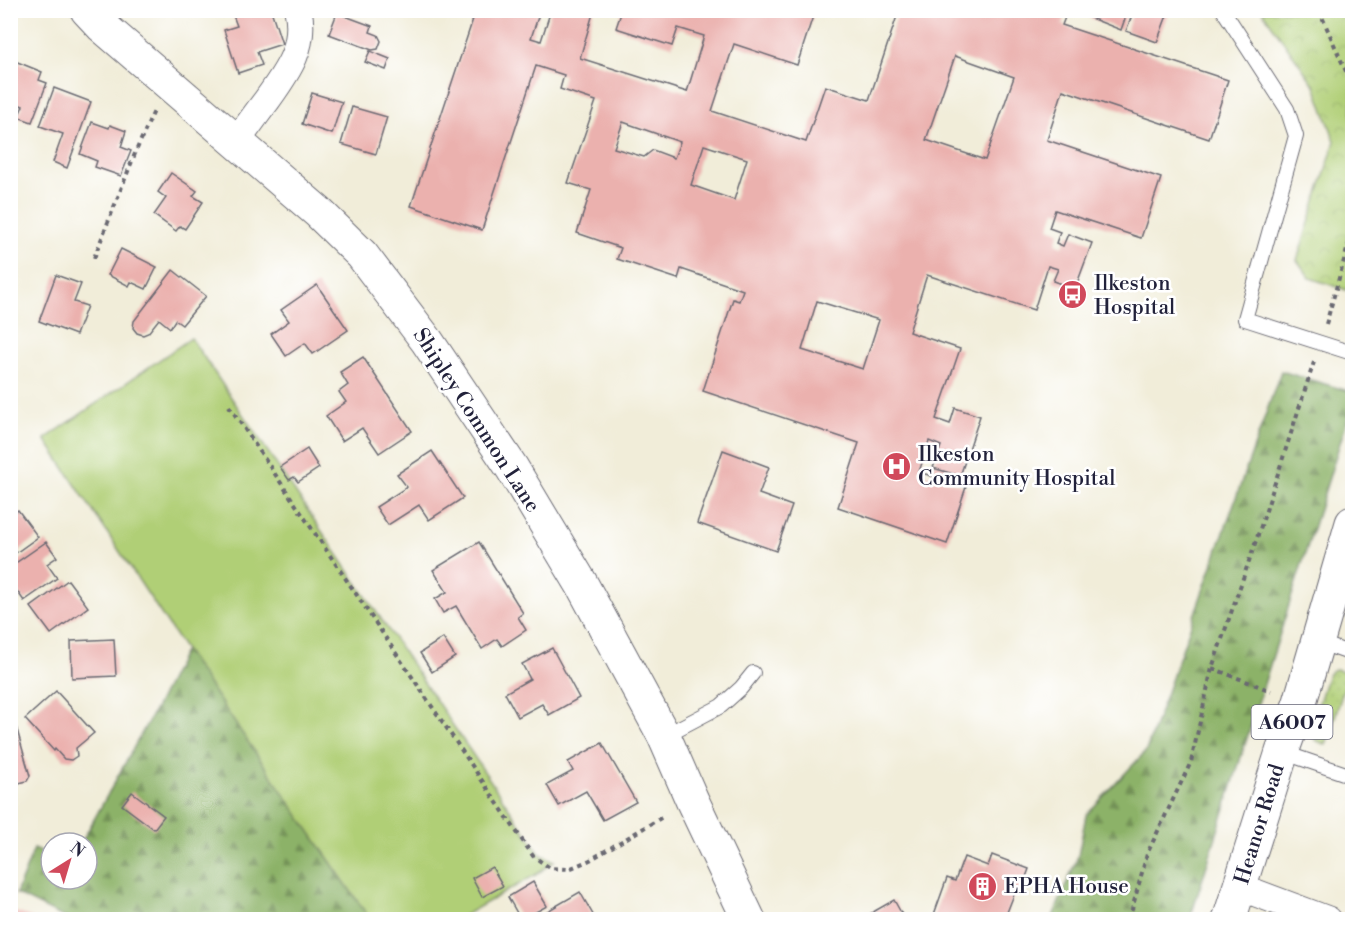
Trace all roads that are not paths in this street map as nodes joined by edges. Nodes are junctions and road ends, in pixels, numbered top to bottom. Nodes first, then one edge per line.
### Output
1 (87, 10) edge
2 (298, 10) edge
3 (1223, 10) edge
4 (237, 141) junction
5 (1353, 353) edge
6 (1353, 523) edge
7 (1318, 642) junction
8 (1353, 654) edge
9 (753, 673) dead end
10 (664, 736) junction
11 (1282, 752) junction
12 (1353, 776) edge
13 (1240, 887) junction
14 (749, 920) edge
15 (1229, 920) edge
16 (1328, 920) edge

1 - 4 street, Shipley Common Lane
2 - 4 street
3 - 5 lane
4 - 10 street, Shipley Common Lane
6 - 7 street, Heanor Road / A6007
7 - 8 lane
7 - 11 street, Heanor Road / A6007
9 - 10 lane
10 - 14 street, Shipley Common Lane
11 - 12 lane
11 - 13 street, Heanor Road / A6007
13 - 15 street, Heanor Road / A6007
13 - 16 street

